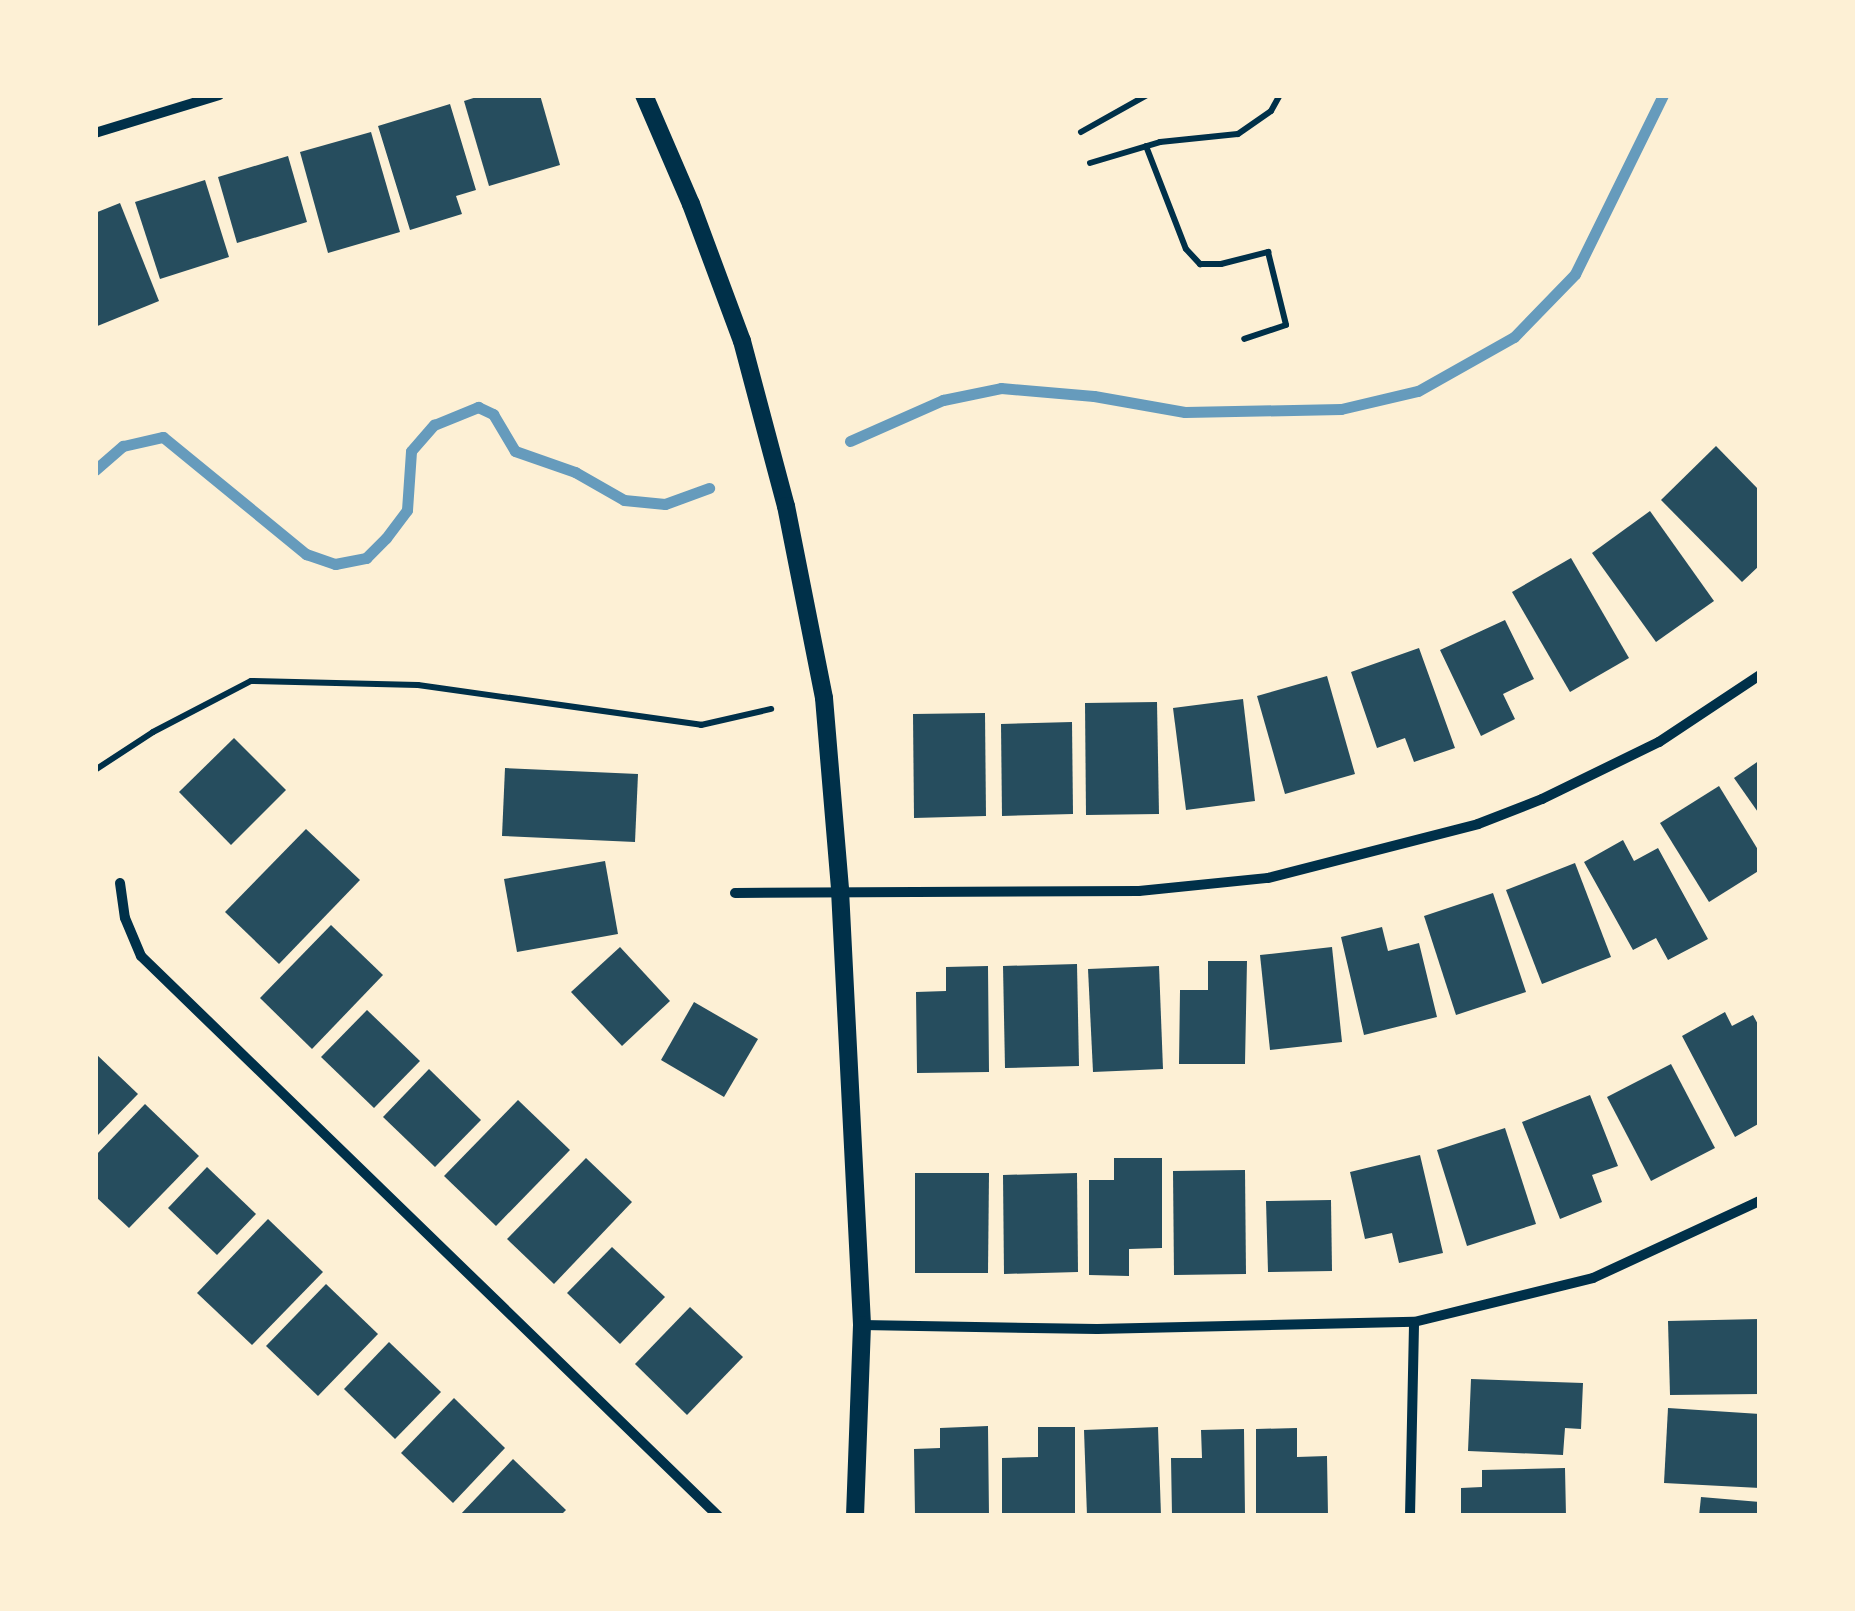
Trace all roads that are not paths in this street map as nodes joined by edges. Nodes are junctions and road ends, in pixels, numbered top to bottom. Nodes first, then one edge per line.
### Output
1 (219, 95) edge
2 (644, 95) edge
3 (95, 134) edge
4 (1760, 676) edge
5 (120, 883) dead end
6 (840, 890) junction
7 (734, 893) dead end
8 (1760, 1200) edge
9 (1414, 1322) junction
10 (862, 1325) junction
11 (718, 1516) edge
12 (855, 1516) edge
13 (1410, 1516) edge

1 - 3 street
2 - 6 street
4 - 6 street
5 - 11 street
6 - 7 street
6 - 10 street
8 - 9 street
9 - 10 street
9 - 13 street
10 - 12 street

